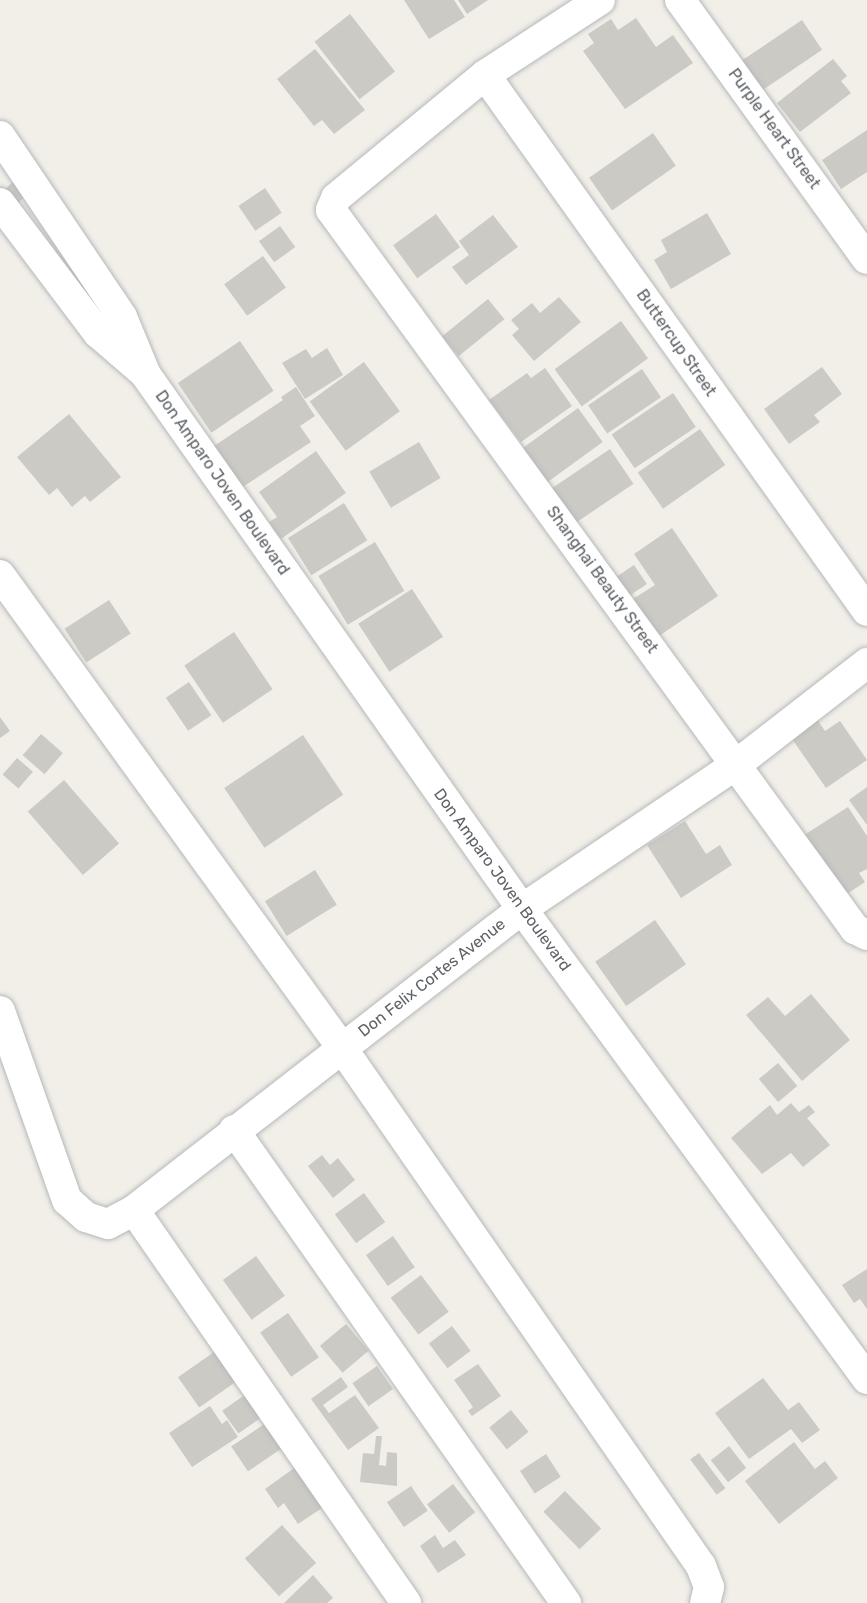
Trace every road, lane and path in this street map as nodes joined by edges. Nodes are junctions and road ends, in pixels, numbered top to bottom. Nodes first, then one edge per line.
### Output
1 (600, 0) edge
2 (680, 0) edge
3 (485, 75) junction
4 (0, 136) edge
5 (9, 169) edge
6 (0, 203) edge
7 (72, 241) junction
8 (867, 259) edge
9 (43, 260) junction
10 (146, 375) junction
11 (0, 575) edge
12 (867, 611) edge
13 (867, 663) edge
14 (737, 764) junction
15 (522, 909) junction
16 (867, 935) edge
17 (0, 1011) edge
18 (342, 1048) junction
19 (234, 1130) junction
20 (134, 1210) junction
21 (867, 1379) edge
22 (406, 1603) edge
23 (566, 1603) edge
24 (705, 1603) edge

1 - 3 street
2 - 8 street, Purple Heart Street
3 - 12 street, Buttercup Street
3 - 14 street, Shanghai Beauty Street
4 - 5 street, Don Amparo Joven Boulevard
5 - 7 street, Don Amparo Joven Boulevard
6 - 9 street, Don Amparo Joven Boulevard
7 - 9 street
7 - 10 street, Don Amparo Joven Boulevard
9 - 10 street, Don Amparo Joven Boulevard
10 - 15 street, Don Amparo Joven Boulevard
11 - 18 street
13 - 14 street, Don Felix Cortes Avenue
14 - 15 street, Don Felix Cortes Avenue
14 - 16 street, Shanghai Beauty Street
15 - 18 street, Don Felix Cortes Avenue
15 - 21 street, Don Amparo Joven Boulevard
17 - 20 street, Don Felix Cortes Avenue
18 - 19 street, Don Felix Cortes Avenue
18 - 24 street
19 - 20 street, Don Felix Cortes Avenue
19 - 23 street
20 - 22 street

